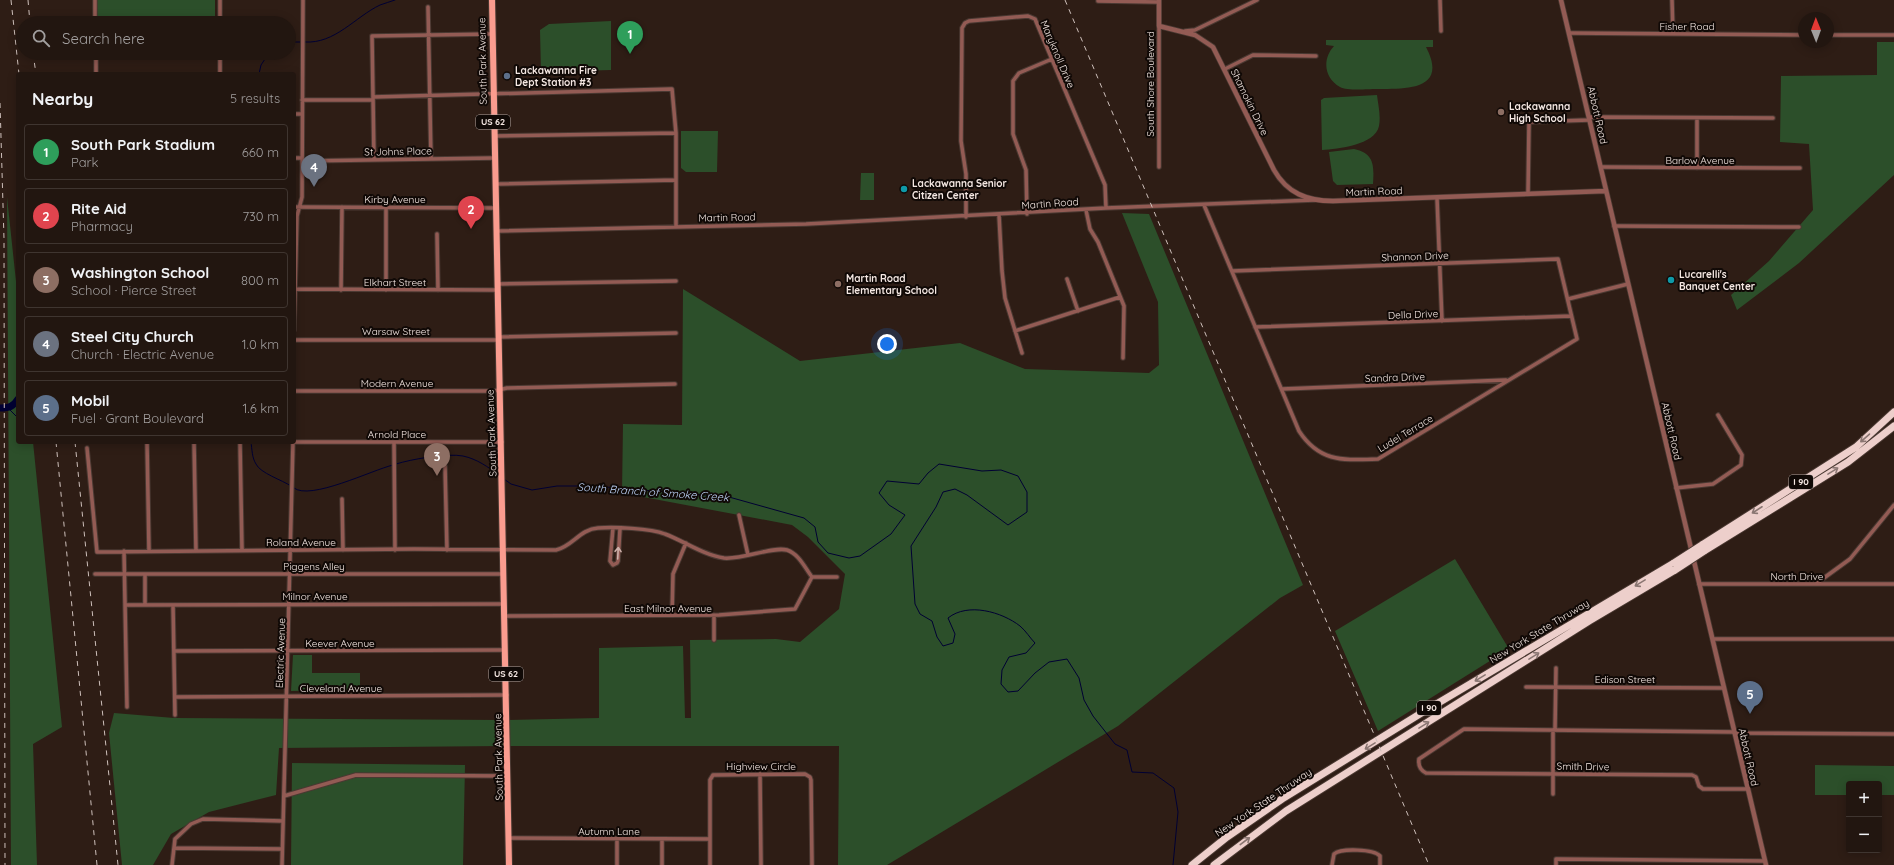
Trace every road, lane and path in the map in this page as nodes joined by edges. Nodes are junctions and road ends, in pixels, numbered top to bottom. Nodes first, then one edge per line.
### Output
1 (95, 0) edge
2 (220, 0) edge
3 (303, 0) edge
4 (1257, 0) edge
5 (1440, 0) edge
6 (1561, 0) edge
7 (1672, 0) edge
8 (1098, 1) dead end
9 (1159, 1) edge
10 (492, 3) edge
11 (428, 7) dead end
12 (95, 16) edge
13 (220, 16) edge
14 (1159, 26) junction
15 (1184, 31) junction
16 (1441, 31) dead end
17 (1569, 33) junction
18 (492, 34) junction
19 (1672, 34) junction
20 (429, 35) junction
21 (1798, 35) edge
22 (1834, 35) edge
23 (1894, 35) edge
24 (1316, 56) dead end
25 (1052, 59) junction
26 (96, 60) edge
27 (220, 60) edge
28 (1225, 69) junction
29 (96, 72) edge
30 (220, 72) edge
31 (493, 95) junction
32 (430, 96) junction
33 (373, 98) junction
34 (302, 100) junction
35 (296, 114) edge
36 (302, 114) junction
37 (1697, 118) junction
38 (1773, 118) dead end
39 (1589, 119) junction
40 (676, 133) junction
41 (494, 136) junction
42 (296, 158) edge
43 (494, 158) junction
44 (302, 159) junction
45 (374, 159) junction
46 (431, 159) junction
47 (1601, 167) junction
48 (1159, 168) dead end
49 (1697, 168) junction
50 (1800, 168) dead end
51 (676, 180) junction
52 (495, 184) junction
53 (1606, 191) junction
54 (1528, 194) junction
55 (1437, 198) junction
56 (1315, 200) junction
57 (1204, 205) junction
58 (299, 207) junction
59 (342, 207) junction
60 (386, 207) junction
61 (495, 208) junction
62 (1106, 208) junction
63 (1086, 210) junction
64 (1027, 214) junction
65 (999, 215) junction
66 (296, 216) edge
67 (966, 217) junction
68 (1614, 226) junction
69 (676, 227) junction
70 (1799, 227) dead end
71 (496, 231) junction
72 (437, 234) dead end
73 (1440, 263) junction
74 (1232, 271) junction
75 (1067, 279) dead end
76 (676, 281) dead end
77 (1628, 284) junction
78 (497, 287) junction
79 (296, 289) edge
80 (341, 290) junction
81 (386, 290) junction
82 (438, 290) junction
83 (1120, 297) junction
84 (1568, 299) junction
85 (1078, 311) junction
86 (1571, 316) junction
87 (1442, 321) junction
88 (1255, 327) junction
89 (1015, 332) junction
90 (676, 333) dead end
91 (498, 339) junction
92 (296, 340) edge
93 (1022, 353) dead end
94 (1123, 358) dead end
95 (1508, 380) junction
96 (675, 384) dead end
97 (1282, 389) junction
98 (500, 390) junction
99 (296, 391) edge
100 (1894, 412) edge
101 (1718, 416) dead end
102 (1894, 426) edge
103 (296, 442) edge
104 (394, 442) junction
105 (502, 442) junction
106 (146, 444) edge
107 (194, 444) edge
108 (240, 444) dead end
109 (293, 444) edge
110 (87, 448) dead end
111 (445, 466) dead end
112 (1676, 488) junction
113 (342, 499) dead end
114 (1894, 505) edge
115 (739, 515) dead end
116 (613, 528) junction
117 (620, 529) junction
118 (686, 543) junction
119 (1703, 548) junction
120 (242, 550) junction
121 (291, 550) junction
122 (343, 550) junction
123 (395, 550) junction
124 (447, 550) junction
125 (504, 550) junction
126 (124, 551) junction
127 (149, 551) junction
128 (196, 551) junction
129 (748, 555) junction
130 (1674, 566) junction
131 (95, 574) dead end
132 (290, 574) junction
133 (504, 574) junction
134 (125, 575) junction
135 (144, 575) junction
136 (812, 577) junction
137 (837, 577) dead end
138 (1699, 584) junction
139 (1816, 584) junction
140 (1894, 584) edge
141 (289, 604) junction
142 (505, 604) junction
143 (125, 605) junction
144 (145, 605) junction
145 (173, 605) junction
146 (714, 615) junction
147 (505, 616) junction
148 (672, 616) junction
149 (1713, 639) junction
150 (1894, 639) edge
151 (714, 640) dead end
152 (506, 650) junction
153 (288, 651) junction
154 (174, 652) junction
155 (1556, 668) dead end
156 (1526, 686) dead end
157 (1555, 687) junction
158 (1724, 688) junction
159 (507, 695) junction
160 (286, 696) junction
161 (175, 697) junction
162 (127, 707) dead end
163 (175, 715) dead end
164 (1554, 730) junction
165 (1734, 732) junction
166 (1894, 734) edge
167 (1553, 773) junction
168 (760, 774) junction
169 (508, 776) junction
170 (1747, 789) junction
171 (1553, 794) dead end
172 (284, 796) junction
173 (283, 821) junction
174 (509, 838) junction
175 (617, 839) junction
176 (662, 839) junction
177 (710, 839) junction
178 (174, 848) junction
179 (282, 849) junction
180 (1765, 863) edge
181 (172, 865) edge
182 (282, 865) edge
183 (509, 865) edge
184 (617, 865) edge
185 (662, 865) edge
186 (710, 865) edge
187 (761, 865) edge
188 (812, 865) edge
189 (1192, 865) edge
190 (1214, 865) edge
191 (1332, 865) edge
192 (1380, 865) edge
193 (1556, 865) edge

1 - 12 street
2 - 13 street
3 - 34 street
4 - 15 street
5 - 16 street
6 - 17 street, Abbott Road
7 - 19 street
8 - 9 street
9 - 14 street, South Shore Boulevard
10 - 18 main road, South Park Avenue / US 62
11 - 20 street
14 - 15 street, Shamokin Drive
14 - 48 street, South Shore Boulevard
15 - 28 street, Shamokin Drive
17 - 19 street, Fisher Road
17 - 39 street, Abbott Road
18 - 20 street
18 - 31 main road, South Park Avenue / US 62
19 - 21 street, Fisher Road
20 - 32 street
20 - 33 street
22 - 23 street
24 - 28 street
25 - 62 street, Maryknoll Drive
25 - 64 street
25 - 67 street, Maryknoll Drive
26 - 29 street
27 - 30 street
28 - 56 street, Shamokin Drive
31 - 32 street
31 - 40 street
31 - 41 main road, South Park Avenue / US 62
32 - 33 street
32 - 46 street
33 - 34 street
33 - 45 street
34 - 36 street
35 - 36 street
36 - 44 street
37 - 38 street
37 - 39 street
37 - 49 street
39 - 47 street, Abbott Road
39 - 54 street
40 - 41 street
40 - 51 street
41 - 43 main road, South Park Avenue / US 62
42 - 44 street, St Johns Place
43 - 46 street, St Johns Place
43 - 52 main road, South Park Avenue / US 62
44 - 45 street, St Johns Place
44 - 58 street
45 - 46 street, St Johns Place
47 - 49 street, Barlow Avenue
47 - 53 street, Abbott Road
49 - 50 street, Barlow Avenue
51 - 52 street
51 - 69 street
52 - 61 main road, South Park Avenue / US 62
53 - 54 street, Martin Road
53 - 68 street, Abbott Road
54 - 55 street, Martin Road
55 - 56 street, Martin Road
55 - 73 street
56 - 57 street, Martin Road
57 - 62 street, Martin Road
57 - 74 street, Ludel Terrace
58 - 59 street, Kirby Avenue
58 - 66 street
59 - 60 street, Kirby Avenue
59 - 80 street
60 - 61 street, Kirby Avenue
60 - 81 street
61 - 71 main road, South Park Avenue / US 62
62 - 63 street, Martin Road
63 - 64 street, Martin Road
63 - 83 street
64 - 65 street, Martin Road
65 - 67 street, Martin Road
65 - 89 street
67 - 69 street, Martin Road
68 - 70 street
68 - 77 street, Abbott Road
69 - 71 street, Martin Road
71 - 78 main road, South Park Avenue / US 62
72 - 82 street
73 - 74 street, Shannon Drive
73 - 84 street, Shannon Drive
73 - 87 street
74 - 88 street, Ludel Terrace
75 - 85 street
76 - 78 street, Elkhart Street
77 - 84 street
77 - 112 street, Abbott Road
78 - 82 street, Elkhart Street
78 - 91 main road, South Park Avenue / US 62
79 - 80 street, Elkhart Street
80 - 81 street, Elkhart Street
81 - 82 street, Elkhart Street
83 - 85 street
83 - 94 street
84 - 86 street, Ludel Terrace
85 - 89 street
86 - 87 street, Della Drive
86 - 95 street, Ludel Terrace
87 - 88 street, Della Drive
88 - 97 street, Ludel Terrace
89 - 93 street
90 - 91 street, Warsaw Street
91 - 92 street, Warsaw Street
91 - 98 main road, South Park Avenue / US 62
95 - 97 street, Sandra Drive
95 - 97 street, Ludel Terrace
96 - 98 street, Modern Avenue
98 - 99 street, Modern Avenue
98 - 105 main road, South Park Avenue / US 62
100 -> 119 highway, New York State Thruway / I 90
101 - 112 street
119 -> 102 highway, New York State Thruway / I 90
103 - 104 street, Arnold Place
104 - 105 street, Arnold Place
104 - 123 street
105 - 125 main road, South Park Avenue / US 62
106 - 127 street
107 - 128 street
108 - 120 street
109 - 121 street, Electric Avenue
110 - 126 street, Roland Avenue
111 - 124 street
112 - 138 street, Abbott Road
113 - 122 street
114 - 139 street
115 - 129 street
116 - 117 street, Roland Avenue
116 -> 117 street
116 - 125 street, Roland Avenue
117 - 118 street, Roland Avenue
118 - 129 street, Roland Avenue
118 - 148 street
119 - 130 highway, New York State Thruway / I 90, bridge
120 - 121 street, Roland Avenue
120 - 128 street, Roland Avenue
121 - 122 street, Roland Avenue
121 - 132 street, Electric Avenue
122 - 123 street, Roland Avenue
123 - 124 street, Roland Avenue
124 - 125 street, Roland Avenue
125 - 133 main road, South Park Avenue / US 62
126 - 127 street, Roland Avenue
126 - 134 street
127 - 128 street, Roland Avenue
129 - 136 street, Roland Avenue
130 -> 189 highway, New York State Thruway / I 90
190 -> 130 highway, New York State Thruway / I 90
131 - 134 street, Piggens Alley
132 - 133 street, Piggens Alley
132 - 135 street, Piggens Alley
132 - 141 street, Electric Avenue
133 - 142 main road, South Park Avenue / US 62
134 - 135 street, Piggens Alley
134 - 143 street
135 - 144 street
136 - 137 street
136 - 146 street, East Milnor Avenue
138 - 139 street, North Drive
138 - 149 street, Abbott Road
139 - 140 street, North Drive
141 - 142 street, Milnor Avenue
141 - 145 street, Milnor Avenue
141 - 153 street, Electric Avenue
142 - 147 main road, South Park Avenue / US 62
143 - 144 street, Milnor Avenue
143 - 162 street
144 - 145 street, Milnor Avenue
145 - 154 street
146 - 148 street, East Milnor Avenue
146 - 151 street
147 - 148 street, East Milnor Avenue
147 - 152 main road, South Park Avenue / US 62
149 - 150 street
149 - 158 street, Abbott Road
152 - 153 street, Keever Avenue
152 - 159 main road, South Park Avenue / US 62
153 - 154 street, Keever Avenue
153 - 160 street, Electric Avenue
154 - 161 street
155 - 157 street
156 - 157 street, Edison Street
157 - 158 street, Edison Street
157 - 164 street
158 - 165 street, Abbott Road
159 - 160 street, Cleveland Avenue
159 - 169 main road, South Park Avenue / US 62
160 - 161 street, Cleveland Avenue
160 - 172 street, Electric Avenue
161 - 163 street
164 - 165 street
164 - 167 street
164 - 167 street, Smith Drive
165 - 166 street
165 - 170 street, Abbott Road
167 - 170 street, Smith Drive
167 - 171 street
168 - 177 street, Highview Circle
168 - 187 street
168 - 188 street, Highview Circle
169 - 172 street
169 - 174 main road, South Park Avenue / US 62
170 - 180 street, Abbott Road
172 - 173 street, Electric Avenue
173 - 178 street
173 - 179 street, Electric Avenue
174 - 175 street, Autumn Lane
174 - 183 main road, South Park Avenue / US 62
175 - 176 street, Autumn Lane
175 - 184 street
176 - 177 street, Autumn Lane
176 - 185 street
177 - 186 street, Highview Circle
178 - 179 street
178 - 181 street
179 - 182 street, Electric Avenue
180 - 193 street
191 - 192 street

